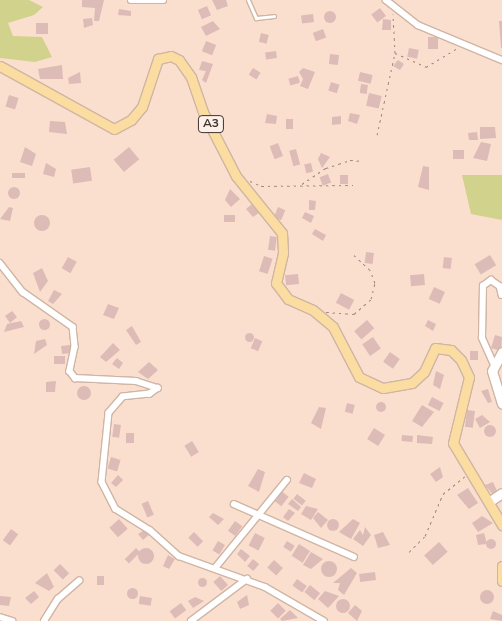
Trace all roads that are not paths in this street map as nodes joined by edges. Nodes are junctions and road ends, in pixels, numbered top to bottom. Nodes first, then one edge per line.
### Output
1 (132, 0) edge
2 (163, 0) edge
3 (248, 0) edge
4 (386, 0) edge
5 (274, 16) dead end
6 (502, 60) edge
7 (0, 66) edge
8 (0, 263) edge
9 (502, 295) edge
10 (502, 352) edge
11 (493, 363) junction
12 (502, 404) edge
13 (287, 480) dead end
14 (502, 494) edge
15 (490, 501) junction
16 (234, 504) dead end
17 (259, 515) junction
18 (502, 525) edge
19 (354, 557) dead end
20 (502, 566) edge
21 (216, 567) junction
22 (247, 578) junction
23 (79, 581) dead end
24 (502, 581) edge
25 (0, 617) edge
26 (316, 619) edge
27 (12, 621) edge
28 (44, 621) edge
29 (190, 621) edge
30 (324, 621) edge

1 - 2 street
3 - 5 lane
4 - 6 street
7 - 15 main road, A3
8 - 21 street
9 - 11 street
10 - 11 main road
11 - 12 main road
13 - 17 street
14 - 15 main road
15 - 18 main road, A3
16 - 17 street
17 - 19 street
17 - 21 street
20 - 24 main road
21 - 22 street
22 - 26 street
22 - 29 street
23 - 28 street
25 - 27 street
26 - 30 street

